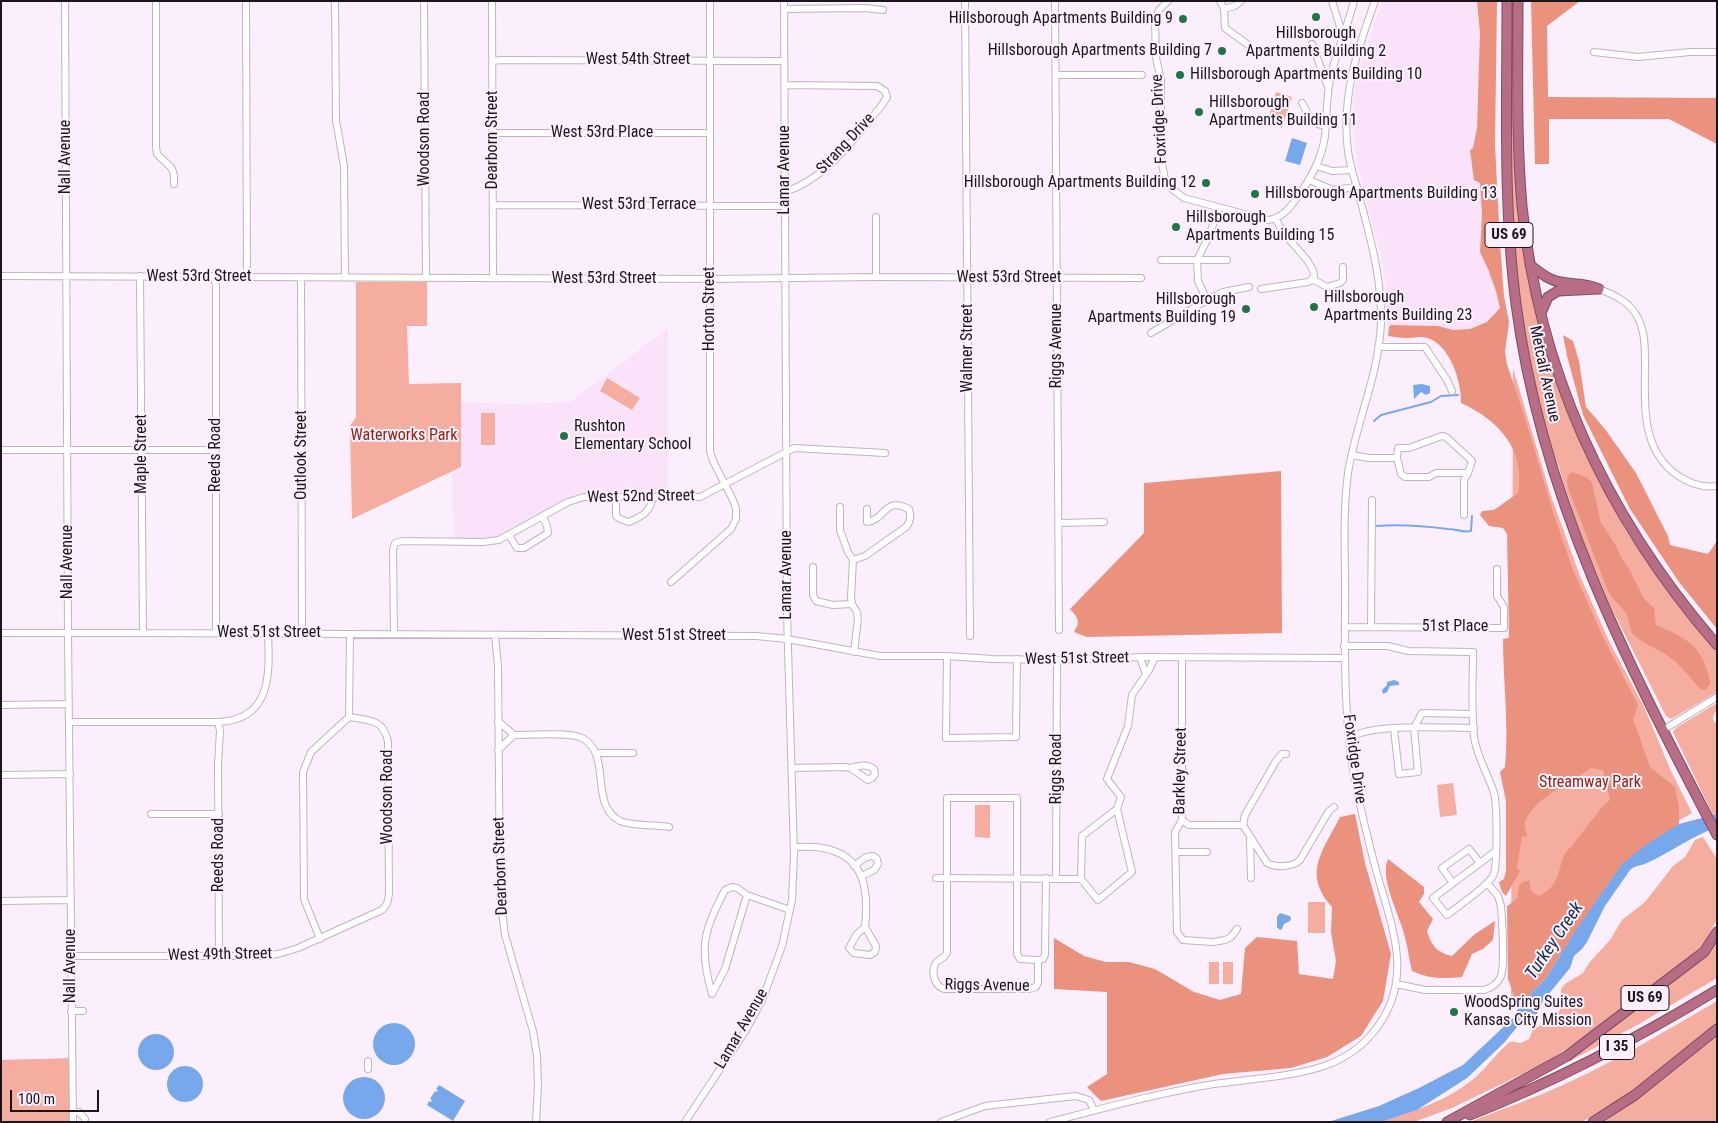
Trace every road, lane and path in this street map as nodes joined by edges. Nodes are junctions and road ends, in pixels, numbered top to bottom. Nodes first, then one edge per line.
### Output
1 (65, 1) edge
2 (156, 1) edge
3 (246, 1) edge
4 (335, 1) edge
5 (424, 1) edge
6 (492, 1) edge
7 (710, 1) edge
8 (965, 1) edge
9 (1056, 1) edge
10 (1168, 1) edge
11 (1220, 1) edge
12 (1240, 1) edge
13 (1332, 1) edge
14 (1354, 1) edge
15 (1375, 1) edge
16 (1507, 1) edge
17 (1518, 1) edge
18 (784, 5) edge
19 (1224, 9) junction
20 (883, 10) dead end
21 (1342, 34) junction
22 (1247, 44) dead end
23 (1312, 44) dead end
24 (1594, 52) dead end
25 (1717, 52) edge
26 (493, 61) junction
27 (710, 61) junction
28 (784, 61) junction
29 (1056, 74) junction
30 (1142, 75) dead end
31 (785, 85) junction
32 (1328, 87) junction
33 (1302, 102) dead end
34 (1325, 125) junction
35 (493, 133) junction
36 (710, 133) junction
37 (1316, 166) junction
38 (1352, 170) junction
39 (1309, 180) junction
40 (174, 184) dead end
41 (1357, 187) junction
42 (785, 192) junction
43 (493, 205) junction
44 (711, 205) junction
45 (785, 206) junction
46 (1218, 208) junction
47 (876, 217) dead end
48 (1276, 218) junction
49 (1162, 260) dead end
50 (1197, 260) junction
51 (1227, 260) dead end
52 (1530, 265) junction
53 (1343, 267) dead end
54 (1, 276) edge
55 (67, 276) junction
56 (140, 276) junction
57 (214, 276) junction
58 (247, 277) junction
59 (301, 277) junction
60 (345, 278) junction
61 (426, 278) junction
62 (494, 278) junction
63 (785, 278) junction
64 (876, 278) junction
65 (967, 278) junction
66 (1056, 278) junction
67 (1141, 278) dead end
68 (710, 279) junction
69 (1312, 279) junction
70 (1249, 286) dead end
71 (1261, 289) dead end
72 (1599, 289) junction
73 (1207, 300) junction
74 (1541, 313) junction
75 (1151, 333) dead end
76 (1378, 346) junction
77 (1452, 391) dead end
78 (1, 450) edge
79 (68, 450) junction
80 (142, 450) junction
81 (216, 450) junction
82 (786, 453) junction
83 (885, 453) dead end
84 (1352, 455) junction
85 (1397, 458) junction
86 (1468, 473) junction
87 (725, 486) junction
88 (1717, 486) edge
89 (616, 497) junction
90 (653, 497) junction
91 (1372, 500) dead end
92 (840, 507) dead end
93 (868, 509) dead end
94 (1464, 515) dead end
95 (542, 517) junction
96 (1104, 522) dead end
97 (1058, 523) junction
98 (509, 535) junction
99 (854, 560) junction
100 (813, 567) dead end
101 (1497, 569) dead end
102 (671, 582) dead end
103 (852, 604) junction
104 (1345, 627) junction
105 (1370, 627) junction
106 (1059, 630) dead end
107 (68, 633) junction
108 (143, 633) junction
109 (216, 633) junction
110 (1, 634) edge
111 (268, 634) junction
112 (302, 634) junction
113 (350, 634) junction
114 (394, 634) junction
115 (495, 635) junction
116 (970, 636) dead end
117 (787, 639) junction
118 (1717, 645) edge
119 (1344, 646) junction
120 (854, 652) junction
121 (947, 656) junction
122 (1182, 657) junction
123 (1140, 658) junction
124 (1155, 658) junction
125 (1345, 658) junction
126 (1017, 659) junction
127 (1057, 660) junction
128 (1146, 674) junction
129 (1717, 697) edge
130 (69, 704) junction
131 (1, 705) edge
132 (1473, 714) junction
133 (349, 717) junction
134 (498, 721) junction
135 (70, 722) junction
136 (218, 722) junction
137 (1414, 728) junction
138 (1474, 728) junction
139 (1394, 729) junction
140 (1663, 730) junction
141 (514, 735) junction
142 (1350, 737) junction
143 (498, 750) junction
144 (597, 753) junction
145 (634, 753) dead end
146 (1286, 754) dead end
147 (791, 768) junction
148 (850, 768) dead end
149 (70, 774) junction
150 (1, 775) edge
151 (1334, 807) dead end
152 (1117, 808) junction
153 (151, 814) dead end
154 (219, 814) junction
155 (1182, 820) junction
156 (1243, 825) junction
157 (669, 827) dead end
158 (1717, 835) edge
159 (1250, 837) junction
160 (794, 847) junction
161 (1496, 851) junction
162 (1175, 852) junction
163 (1206, 852) dead end
164 (1480, 863) junction
165 (854, 866) junction
166 (862, 876) junction
167 (936, 878) dead end
168 (947, 878) junction
169 (1017, 878) junction
170 (1046, 878) junction
171 (1056, 878) junction
172 (1081, 878) junction
173 (1251, 878) dead end
174 (1453, 883) junction
175 (1487, 883) junction
176 (747, 895) junction
177 (71, 900) junction
178 (1, 901) edge
179 (387, 904) joint
180 (790, 910) junction
181 (864, 927) junction
182 (1237, 929) dead end
183 (1717, 932) edge
184 (320, 939) junction
185 (71, 956) junction
186 (219, 956) junction
187 (1038, 960) junction
188 (1396, 984) junction
189 (1717, 991) edge
190 (71, 1011) junction
191 (83, 1011) dead end
192 (1717, 1029) edge
193 (368, 1061) dead end
194 (368, 1069) dead end
195 (1094, 1110) junction
196 (73, 1112) junction
197 (86, 1119) dead end
198 (73, 1122) edge
199 (536, 1122) edge
200 (685, 1122) edge
201 (941, 1122) edge
202 (1050, 1122) edge
203 (1447, 1122) edge
204 (1453, 1122) edge
205 (1593, 1122) edge

1 - 55 street, Nall Avenue
2 - 40 street
3 - 58 street
4 - 60 street
5 - 61 street, Woodson Road
6 - 26 street, Dearborn Street
7 - 27 street, Horton Street
8 - 65 street, Walmer Street
9 - 29 street, Riggs Avenue
10 - 46 street, Foxridge Drive
11 - 19 street
12 - 19 street
13 - 21 street
14 - 21 street
15 - 38 street, Foxridge Drive
16 - 140 highway, Metcalf Avenue / US 69
17 - 52 highway, Metcalf Avenue / US 69
18 - 20 street
18 - 28 street, Lamar Avenue
19 - 22 street
21 - 32 street
23 - 32 street
24 - 25 street
26 - 27 street, West 54th Street
26 - 35 street, Dearborn Street
27 - 28 street, West 54th Street
27 - 36 street, Horton Street
28 - 31 street, Lamar Avenue
29 - 30 street
29 - 66 street, Riggs Avenue
31 - 42 street, Lamar Avenue
31 - 42 street, Strang Drive
32 - 34 street
33 - 34 street
34 - 37 street
35 - 36 street, West 53rd Place
35 - 43 street, Dearborn Street
36 - 44 street, Horton Street
37 - 38 street
37 - 39 street
38 - 41 street, Foxridge Drive
39 - 41 street
39 - 48 street
41 - 76 street, Foxridge Drive
42 - 45 street, Lamar Avenue
43 - 44 street, West 53rd Terrace
43 - 62 street, Dearborn Street
44 - 45 street, West 53rd Terrace
44 - 68 street, Horton Street
45 - 63 street, Lamar Avenue
46 - 48 street, Foxridge Drive
46 - 50 street
47 - 64 street
48 - 69 street
49 - 50 street
50 - 51 street
50 - 73 street
52 - 72 highway
52 - 74 highway, Metcalf Avenue / US 69
53 - 69 street
54 - 55 street, West 53rd Street
55 - 56 street, West 53rd Street
55 - 79 street, Nall Avenue
56 - 57 street, West 53rd Street
56 - 80 street, Maple Street
57 - 58 street, West 53rd Street
57 - 81 street, Reeds Road
58 - 59 street, West 53rd Street
59 - 60 street, West 53rd Street
59 - 112 street, Outlook Street
60 - 61 street, West 53rd Street
61 - 62 street, West 53rd Street
62 - 68 street, West 53rd Street
63 - 64 street, West 53rd Street
63 - 68 street, West 53rd Street
63 - 82 street, Lamar Avenue
64 - 65 street, West 53rd Street
65 - 66 street, West 53rd Street
65 - 116 street, Walmer Street
66 - 67 street, West 53rd Street
66 - 97 street, Riggs Avenue
68 - 87 street, Horton Street
69 - 71 street
70 - 73 street
72 - 74 highway
72 - 88 street
73 - 75 street
74 - 118 highway, Metcalf Avenue / US 69
76 - 77 street
76 - 84 street, Foxridge Drive
78 - 79 street
79 - 80 street
79 - 107 street, Nall Avenue
80 - 81 street
80 - 108 street, Maple Street
81 - 109 street, Reeds Road
82 - 83 street, West 52nd Street
82 - 87 street, West 52nd Street
82 - 117 street, Lamar Avenue
84 - 85 street
84 - 104 street, Foxridge Drive
85 - 86 street
85 - 86 street
86 - 94 street
87 - 90 street, West 52nd Street
87 - 102 street, Horton Street
89 - 90 street, West 52nd Street
89 - 90 street
89 - 95 street, West 52nd Street
91 - 105 street
92 - 99 street
93 - 99 street
95 - 98 street, West 52nd Street
95 - 98 street
96 - 97 street
97 - 106 street, Riggs Avenue
98 - 114 street, West 52nd Street
99 - 103 street
100 - 103 street
101 - 105 street, 51st Place
103 - 120 street
104 - 105 street, 51st Place
104 - 119 street, Foxridge Drive
107 - 108 street, West 51st Street
107 - 110 street, West 51st Street
107 - 130 street, Nall Avenue
108 - 109 street, West 51st Street
109 - 111 street, West 51st Street
111 - 112 street, West 51st Street
111 - 136 street
112 - 113 street, West 51st Street
113 - 114 street, West 51st Street
113 - 133 street
114 - 115 street, West 51st Street
115 - 117 street, West 51st Street
115 - 134 street, Dearborn Street
117 - 120 street, West 51st Street
117 - 147 street, Lamar Avenue
119 - 125 street, Foxridge Drive
119 - 132 street
120 - 121 street, West 51st Street
121 - 126 street, West 51st Street
121 - 126 street
122 - 124 street, West 51st Street
122 - 125 street, West 51st Street
122 - 155 street, Barkley Street
123 - 124 street, West 51st Street
123 - 127 street, West 51st Street
123 - 128 street
124 - 128 street
125 - 142 street, Foxridge Drive
126 - 127 street, West 51st Street
127 - 171 street, Riggs Road
128 - 152 street
129 - 140 street
130 - 131 street
130 - 135 street, Nall Avenue
132 - 137 street
132 - 138 street
133 - 179 street, Woodson Road
133 - 184 street
134 - 141 street
134 - 143 street, Dearborn Street
135 - 136 street
135 - 149 street, Nall Avenue
136 - 154 street, Reeds Road
137 - 138 street
137 - 139 street
137 - 139 street
138 - 161 street
139 - 142 street
140 - 158 highway, US 69
141 - 143 street
141 - 144 street
142 - 188 street, Foxridge Drive
143 - 199 street, Dearborn Street
144 - 145 street
144 - 157 street
146 - 156 street
147 - 148 street
147 - 160 street, Lamar Avenue
149 - 150 street
149 - 177 street, Nall Avenue
151 - 159 street
152 - 172 street
152 - 172 street
153 - 154 street
154 - 186 street, Reeds Road
155 - 156 street
155 - 162 street, Barkley Street
156 - 159 street
159 - 173 street
160 - 165 street
160 - 180 street, Lamar Avenue
161 - 164 street
161 - 175 street
162 - 163 street
162 - 182 street, Barkley Street
164 - 174 street
164 - 174 street
165 - 166 street
165 - 166 street
166 - 181 street
167 - 168 street
168 - 169 street
168 - 169 street
168 - 187 street, Riggs Avenue
169 - 170 street
169 - 187 street
170 - 171 street
170 - 187 street, Riggs Avenue
171 - 172 street
174 - 175 street
175 - 188 street
176 - 176 street
176 - 180 street
177 - 178 street
177 - 185 street, Nall Avenue
179 - 184 street, West 49th Street
180 - 200 street, Lamar Avenue
181 - 181 street
183 - 203 highway, US 69
184 - 186 street, West 49th Street
185 - 186 street, West 49th Street
185 - 190 street, Nall Avenue
188 - 195 street, Foxridge Drive
189 - 204 highway, I 35
190 - 191 street
190 - 196 street, Nall Avenue
192 - 205 highway
193 - 194 street
195 - 201 street
195 - 202 street, Foxridge Drive
196 - 197 street
196 - 198 street, Nall Avenue

